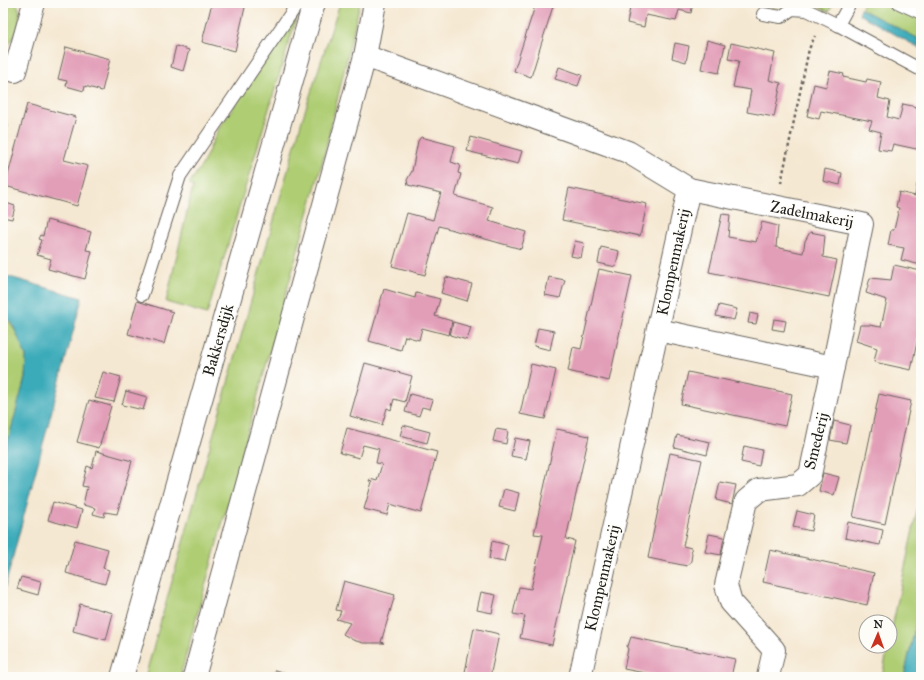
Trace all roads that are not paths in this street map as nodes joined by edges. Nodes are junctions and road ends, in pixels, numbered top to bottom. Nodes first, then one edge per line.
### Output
1 (34, 3) edge
2 (298, 3) edge
3 (314, 3) edge
4 (375, 3) edge
5 (850, 3) edge
6 (899, 3) edge
7 (921, 13) edge
8 (763, 14) dead end
9 (838, 25) junction
10 (365, 56) junction
11 (3, 67) edge
12 (921, 70) edge
13 (689, 189) junction
14 (142, 295) dead end
15 (658, 330) junction
16 (833, 367) junction
17 (122, 677) edge
18 (194, 677) edge
19 (580, 677) edge
20 (768, 677) edge

1 - 11 street
2 - 14 lane
3 - 17 street, Bakkersdijk
4 - 10 street
5 - 9 lane
6 - 7 lane
8 - 9 lane
9 - 12 lane
10 - 13 street, Klompenmakerij
10 - 18 street
13 - 15 street, Klompenmakerij
13 - 16 street, Zadelmakerij
15 - 16 street
15 - 19 street, Klompenmakerij
16 - 20 street, Smederij

